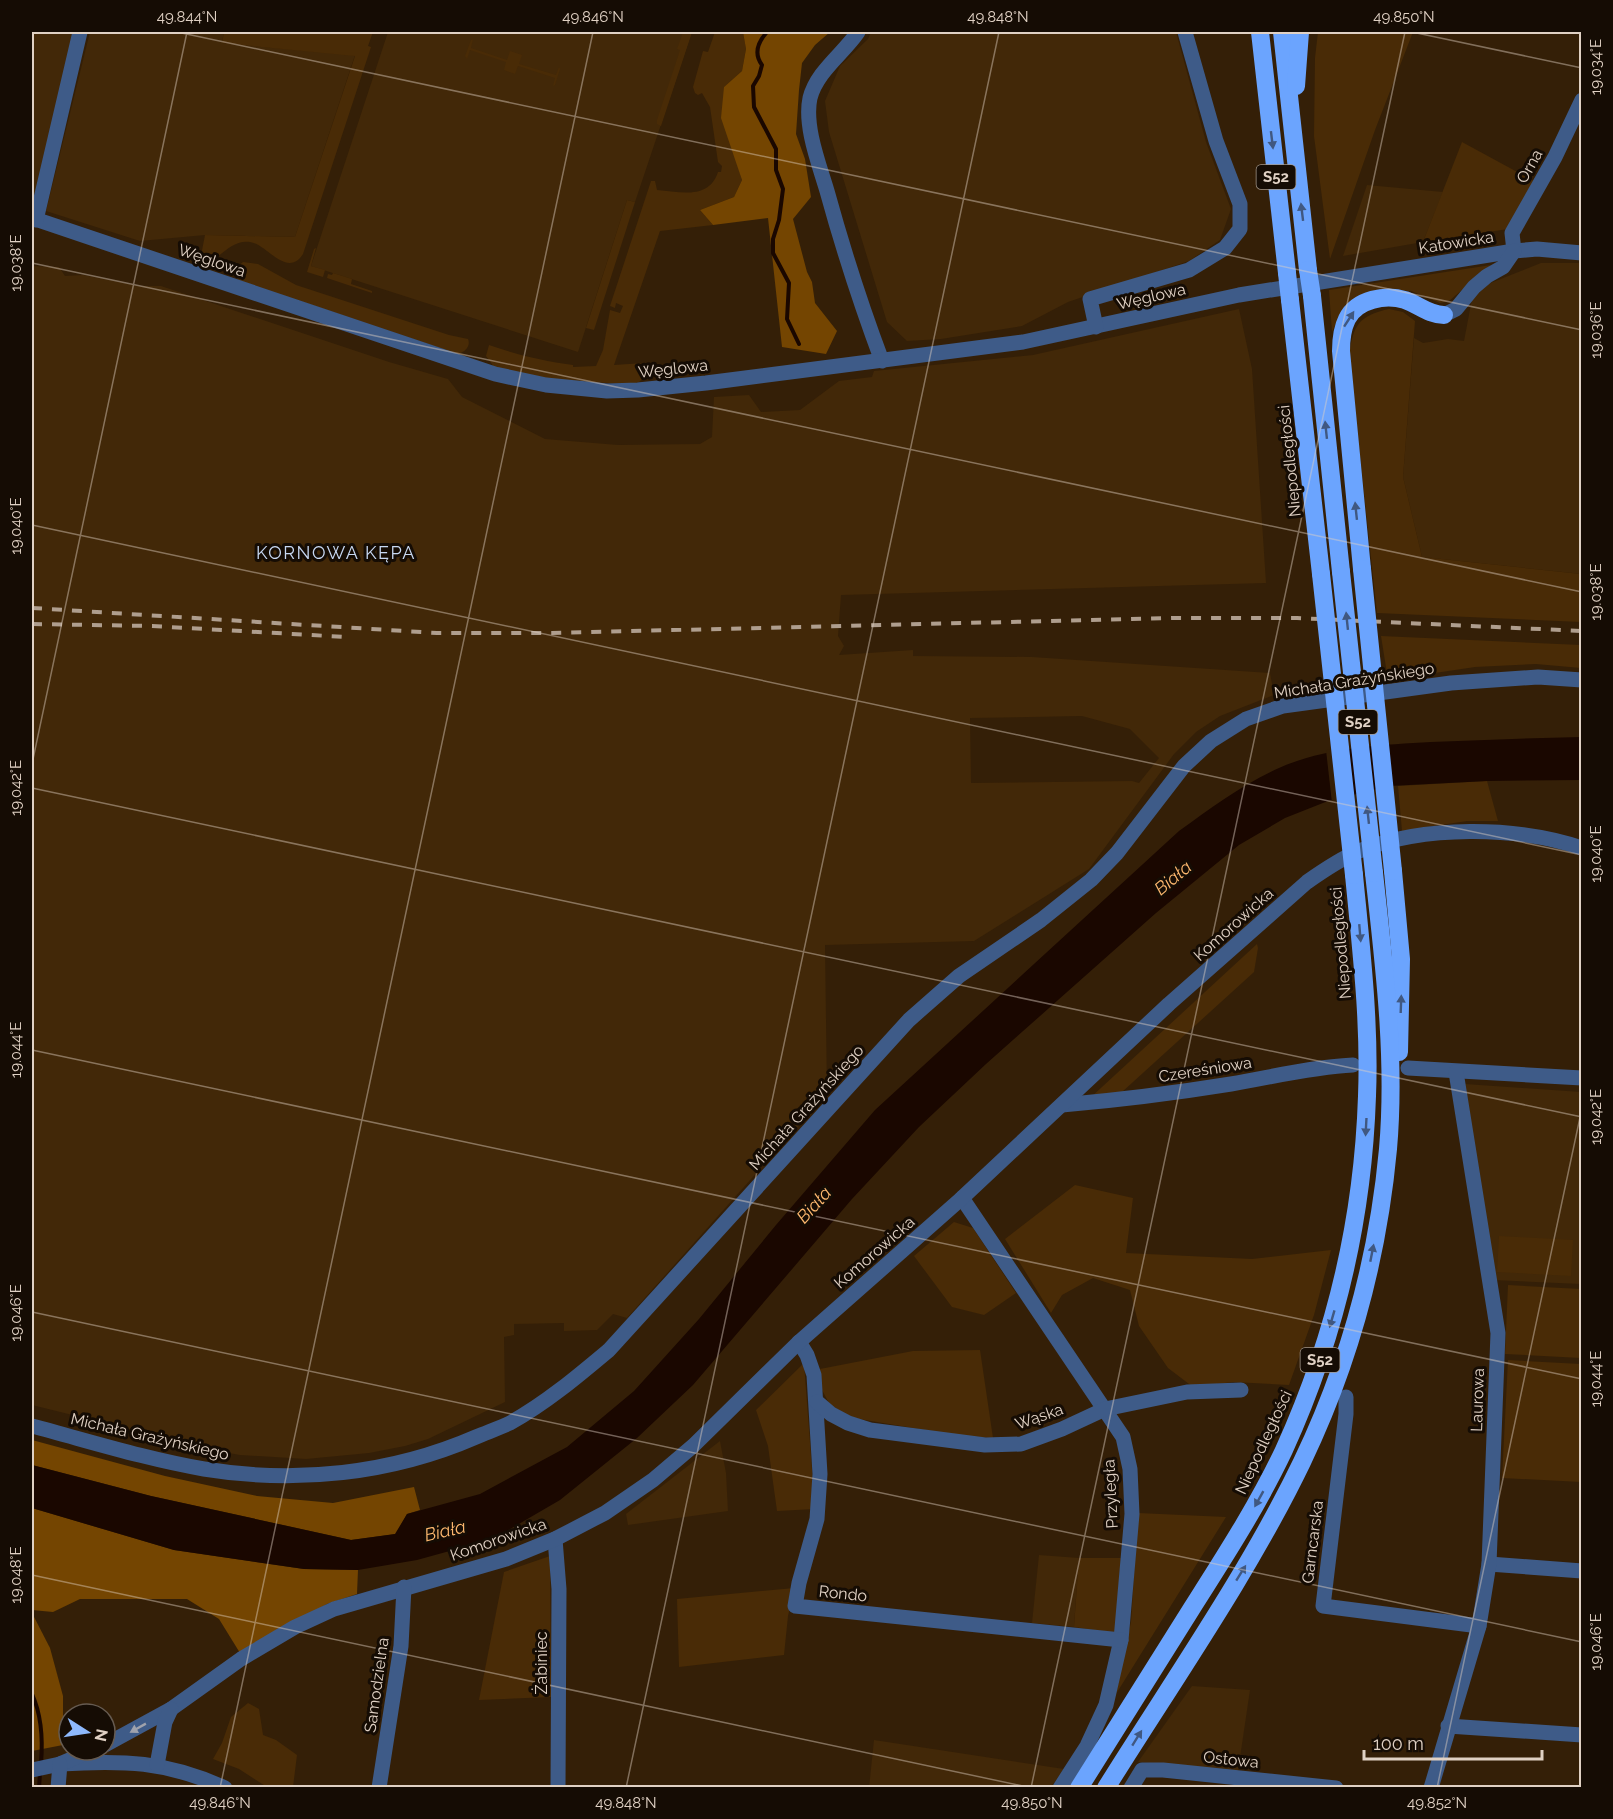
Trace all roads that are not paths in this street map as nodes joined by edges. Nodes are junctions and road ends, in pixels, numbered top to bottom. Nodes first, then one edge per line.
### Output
1 (80, 32) edge
2 (858, 32) edge
3 (1185, 32) edge
4 (1249, 32) edge
5 (1260, 32) edge
6 (1282, 32) edge
7 (1300, 32) edge
8 (1265, 81) junction
9 (1581, 100) edge
10 (1292, 127) junction
11 (34, 219) edge
12 (1514, 251) junction
13 (1581, 253) edge
14 (1336, 279) joint
15 (1444, 315) joint
16 (1096, 327) junction
17 (882, 361) junction
18 (1581, 680) edge
19 (1581, 848) edge
20 (1353, 1065) dead end
21 (1408, 1068) dead end
22 (1456, 1072) junction
23 (1581, 1078) edge
24 (1062, 1105) junction
25 (1389, 1125) junction
26 (962, 1198) junction
27 (798, 1342) junction
28 (1241, 1390) dead end
29 (1346, 1397) dead end
30 (817, 1402) junction
31 (1105, 1409) junction
32 (32, 1426) edge
33 (555, 1539) junction
34 (1489, 1564) junction
35 (1581, 1571) edge
36 (404, 1587) junction
37 (1479, 1626) junction
38 (1121, 1640) junction
39 (171, 1709) junction
40 (1448, 1726) junction
41 (1581, 1735) edge
42 (117, 1739) edge
43 (63, 1762) edge
44 (56, 1765) junction
45 (157, 1765) junction
46 (32, 1770) edge
47 (58, 1788) edge
48 (225, 1788) edge
49 (379, 1788) edge
50 (558, 1788) edge
51 (1060, 1788) edge
52 (1079, 1788) edge
53 (1106, 1788) edge
54 (1131, 1788) edge
55 (1336, 1788) edge
56 (1431, 1788) edge

1 - 11 street
2 - 17 street
3 - 16 street
4 - 8 highway
5 - 8 highway, Niepodległości / S52
6 - 10 highway, S52
7 - 10 highway
8 -> 52 highway, Niepodległości / S52, bridge
9 - 12 street, Orna
25 -> 10 highway, S52, bridge
11 - 17 street, Węglowa
12 - 13 street, Katowicka
12 - 14 street, Katowicka
12 - 15 street
14 - 16 street, Węglowa
25 -> 15 highway, bridge
16 - 17 street, Węglowa
18 - 32 street, Michała Grażyńskiego
19 - 24 street, Komorowicka
20 - 24 street, Czereśniowa
21 - 22 street
22 - 23 street
22 - 34 street, Laurowa
24 - 26 street, Komorowicka
53 -> 25 highway, S52
26 - 27 street, Komorowicka
26 - 31 street, Przyległa
27 - 30 street, Rondo
27 - 33 street, Komorowicka
28 - 31 street, Wąska
29 - 37 street, Garncarska
30 - 31 street, Wąska
30 - 38 street, Rondo
31 - 38 street, Przyległa
33 - 36 street, Komorowicka
33 - 50 street, Żabiniec
34 - 35 street
34 - 37 street, Laurowa
36 - 39 street, Komorowicka
36 - 49 street, Samodzielna
37 - 40 street, Laurowa
38 - 51 street, Przyległa
39 -> 42 street, Komorowicka
39 - 45 street
40 - 41 street
40 - 56 street, Laurowa
43 - 44 street
44 - 45 street
44 - 46 street
44 - 47 street
45 - 48 street
54 - 55 street, Ostowa

